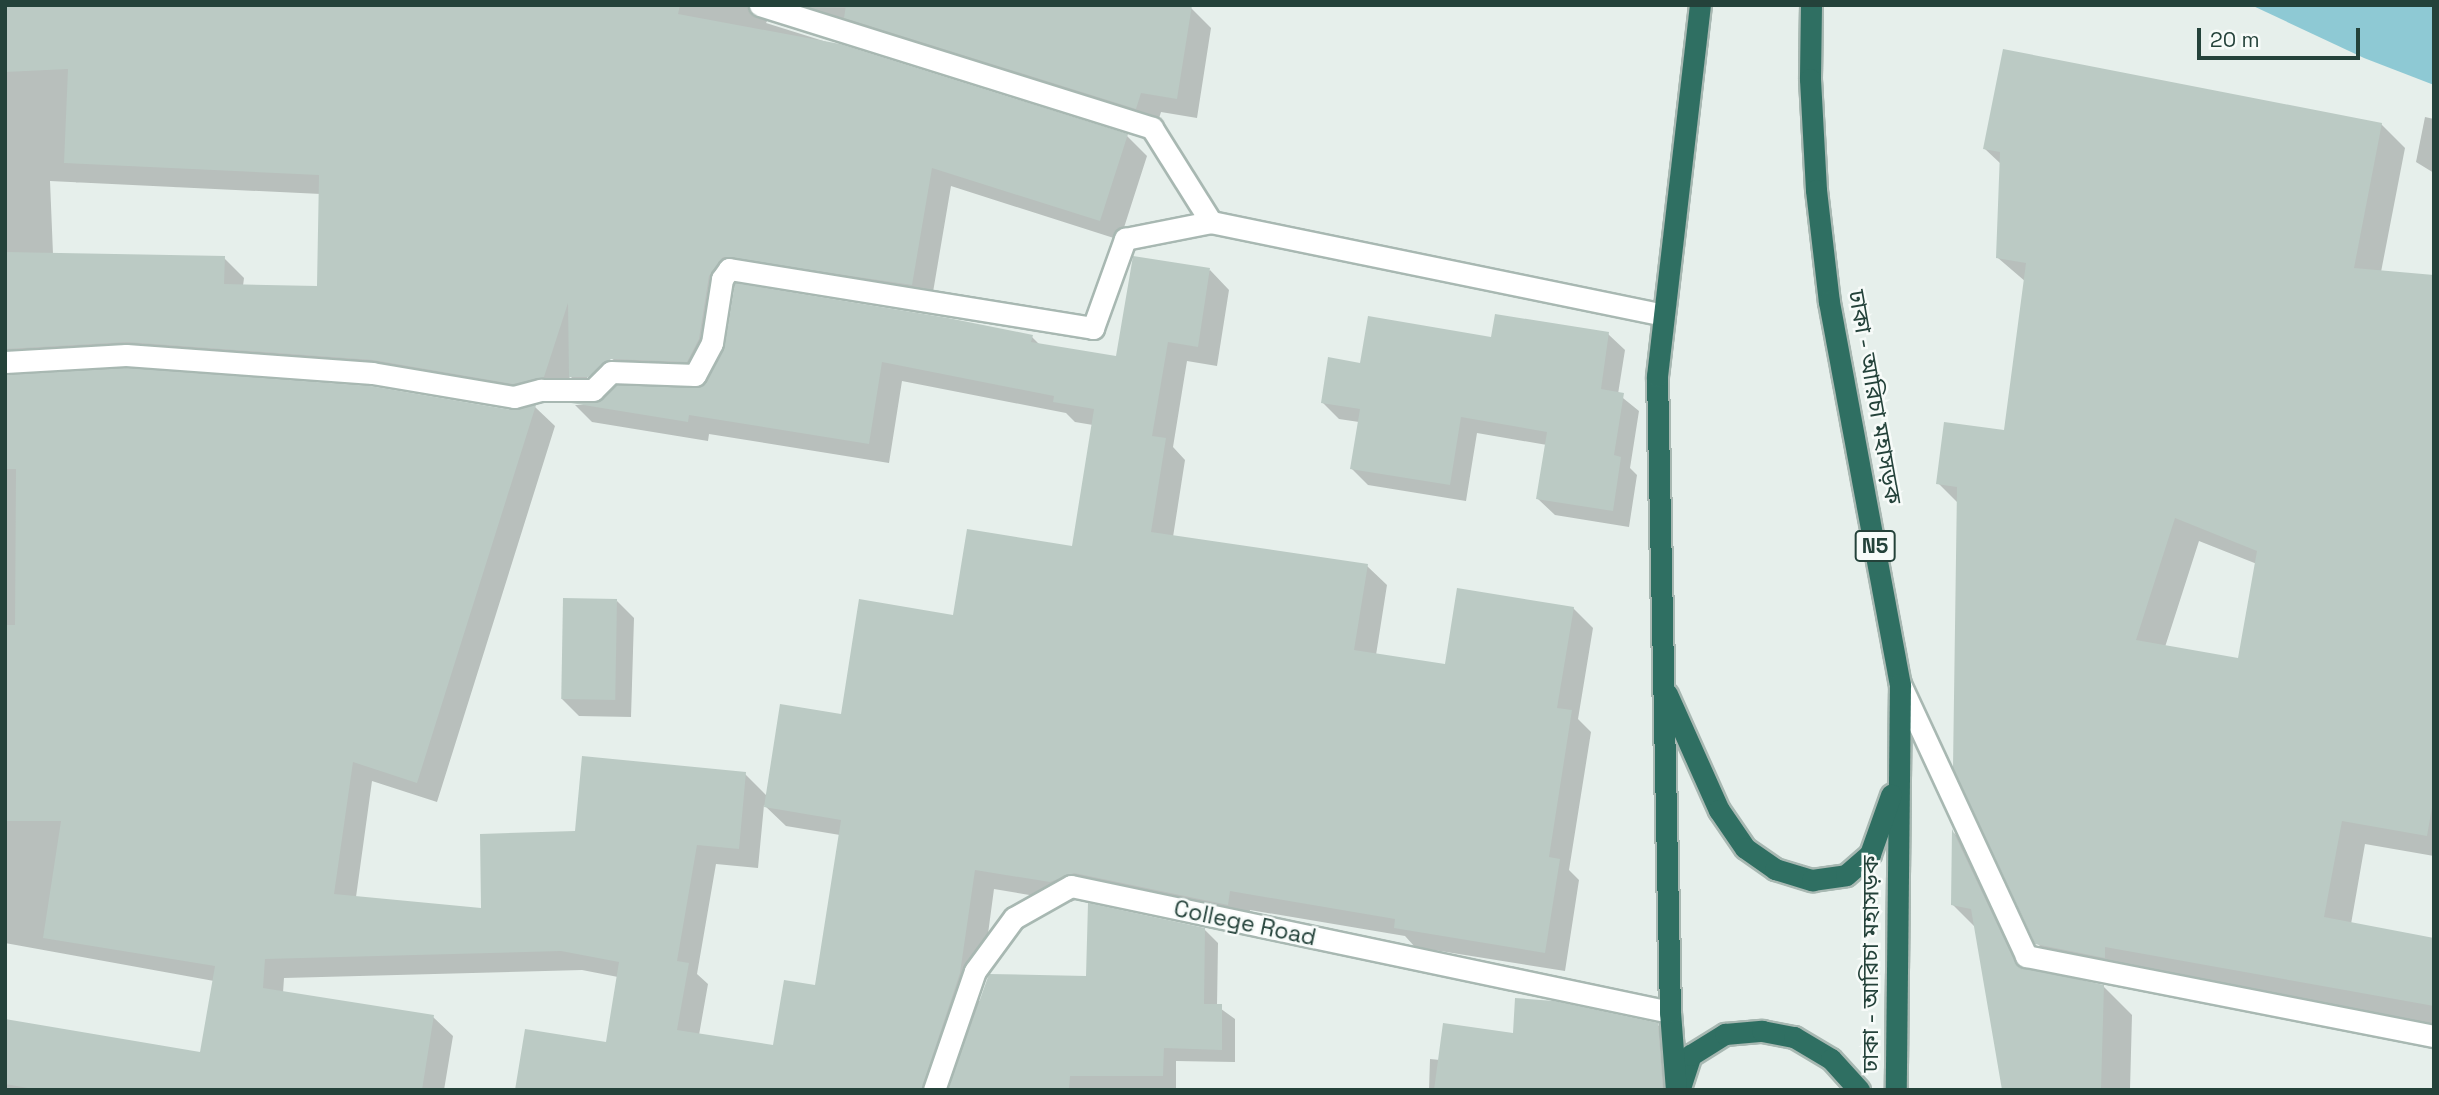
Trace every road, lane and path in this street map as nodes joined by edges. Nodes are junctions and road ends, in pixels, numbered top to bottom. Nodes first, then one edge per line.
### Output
1 (760, 5) edge
2 (1700, 5) edge
3 (1811, 5) edge
4 (1211, 222) junction
5 (1664, 315) junction
6 (5, 362) edge
7 (1900, 684) junction
8 (1663, 685) junction
9 (1898, 765) junction
10 (1670, 1012) junction
11 (2434, 1036) edge
12 (934, 1090) edge
13 (1677, 1090) edge
14 (1859, 1090) edge
15 (1896, 1090) edge

1 - 4 street
2 - 5 highway
3 - 7 highway, ঢাকা - আরিচা মহাসড়ক / N5
4 - 5 street
4 - 6 street
5 - 8 highway
7 - 9 highway, ঢাকা - আরিচা মহাসড়ক / N5
7 - 11 street
8 - 9 highway
8 - 10 highway
9 - 15 highway, ঢাকা - আরিচা মহাসড়ক / N5
10 - 12 street, College Road
10 - 13 highway
13 - 14 highway

